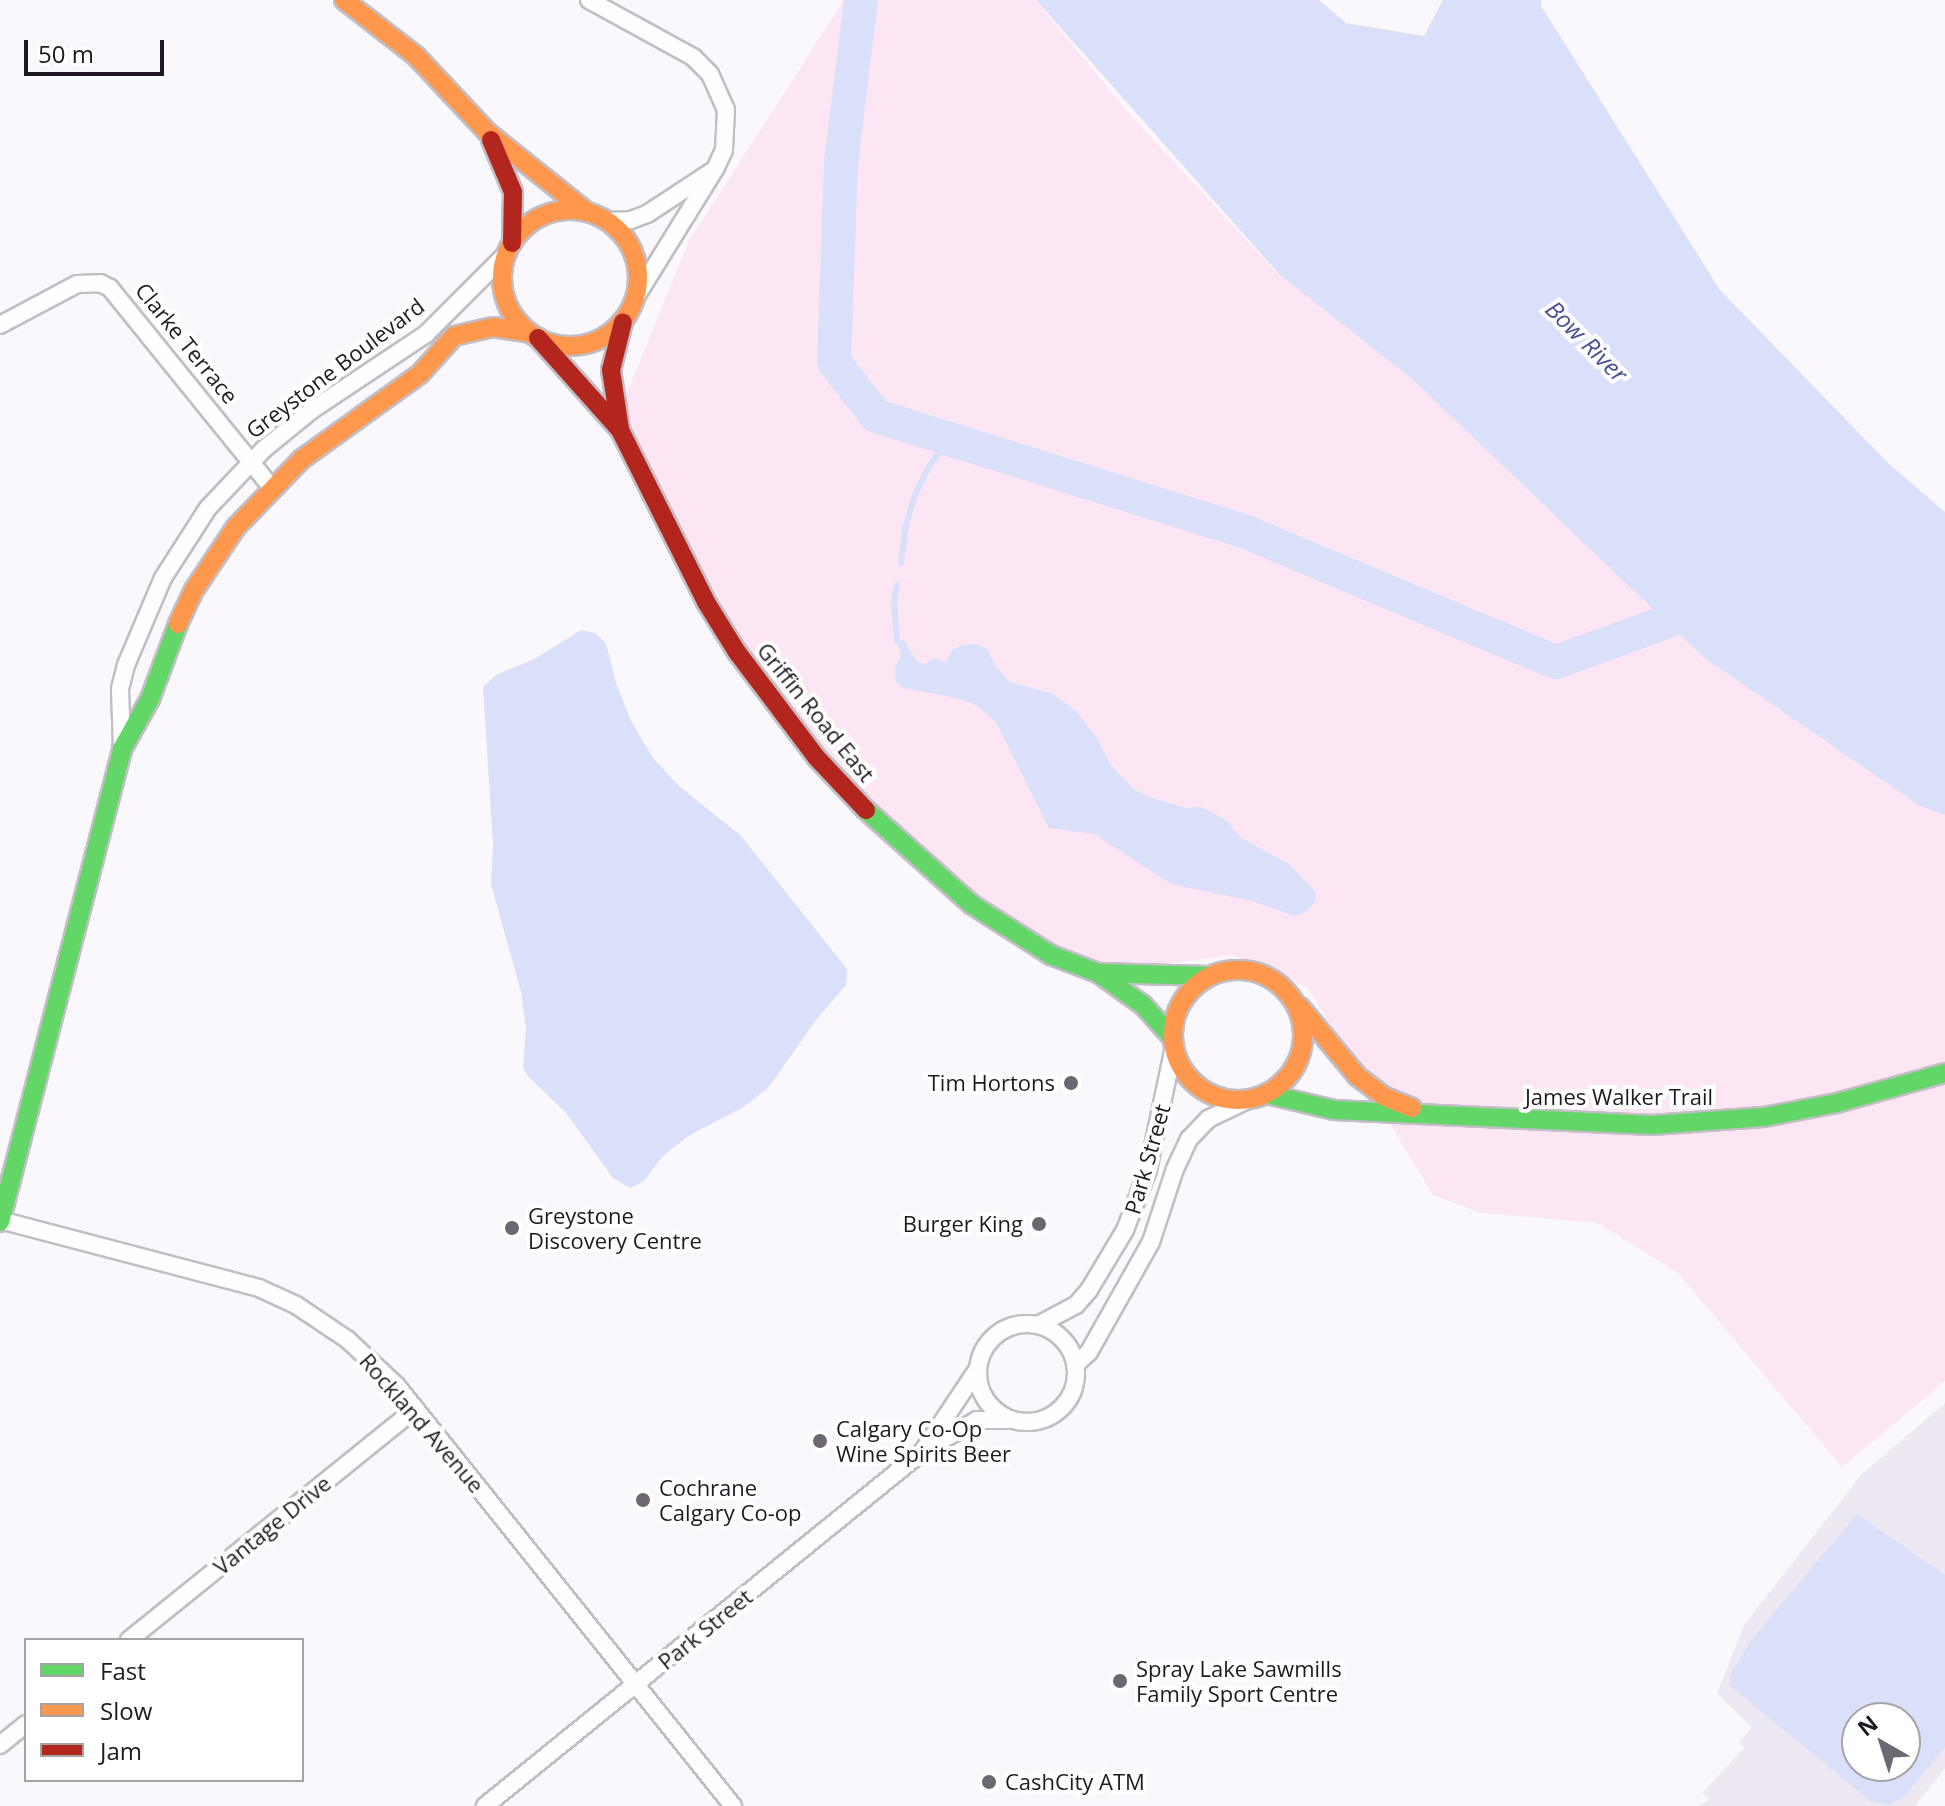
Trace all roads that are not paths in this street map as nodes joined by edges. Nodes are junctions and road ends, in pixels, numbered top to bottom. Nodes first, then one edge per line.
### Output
1 (344, 0) edge
2 (589, 0) edge
3 (487, 132) junction
4 (715, 169) junction
5 (588, 212) junction
6 (608, 221) junction
7 (510, 247) junction
8 (636, 297) junction
9 (623, 322) junction
10 (0, 325) edge
11 (533, 335) junction
12 (620, 430) junction
13 (251, 461) junction
14 (272, 488) junction
15 (122, 749) junction
16 (1098, 973) junction
17 (1209, 976) junction
18 (1294, 1000) junction
19 (1172, 1044) junction
20 (1945, 1073) edge
21 (1267, 1094) junction
22 (1248, 1100) junction
23 (1432, 1114) junction
24 (0, 1221) edge
25 (1038, 1325) junction
26 (1075, 1365) junction
27 (977, 1370) junction
28 (415, 1409) junction
29 (1010, 1420) junction
30 (923, 1451) junction
31 (131, 1638) edge
32 (636, 1685) junction
33 (24, 1726) edge
34 (0, 1745) edge
35 (485, 1806) edge
36 (733, 1806) edge

1 - 3 main road
2 - 4 street
3 - 5 main road
3 - 7 main road
4 - 6 street
4 - 8 street
5 - 6 main road
5 - 7 main road
6 - 8 main road
7 - 11 main road
7 - 13 street, Greystone Boulevard
8 - 9 main road
9 - 11 main road
9 - 12 main road, Griffin Road East
10 - 13 street, Clarke Terrace
11 - 12 main road, Griffin Road East
11 - 14 main road, Greystone Boulevard
12 - 16 main road, Griffin Road East
13 - 14 street, Clarke Terrace
13 - 15 street, Greystone Boulevard
14 - 15 main road, Greystone Boulevard
15 - 24 main road, Greystone Boulevard
16 - 17 main road, Griffin Road East
16 - 19 main road, Griffin Road East
17 - 18 main road
17 - 19 main road
18 - 21 main road
18 - 23 main road, James Walker Trail
19 - 22 main road
19 - 25 street, Park Street
20 - 23 main road, James Walker Trail
21 - 22 main road
21 - 23 main road, James Walker Trail
22 - 26 street, Park Street
24 - 28 street, Rockland Avenue
25 - 26 street
25 - 27 street
26 - 29 street
27 - 29 street
27 - 30 street, Park Street
28 - 31 street, Vantage Drive
28 - 32 street, Rockland Avenue
29 - 30 street, Park Street
30 - 32 street, Park Street
32 - 35 street, Park Street
32 - 36 street, Rockland Avenue
33 - 34 street

